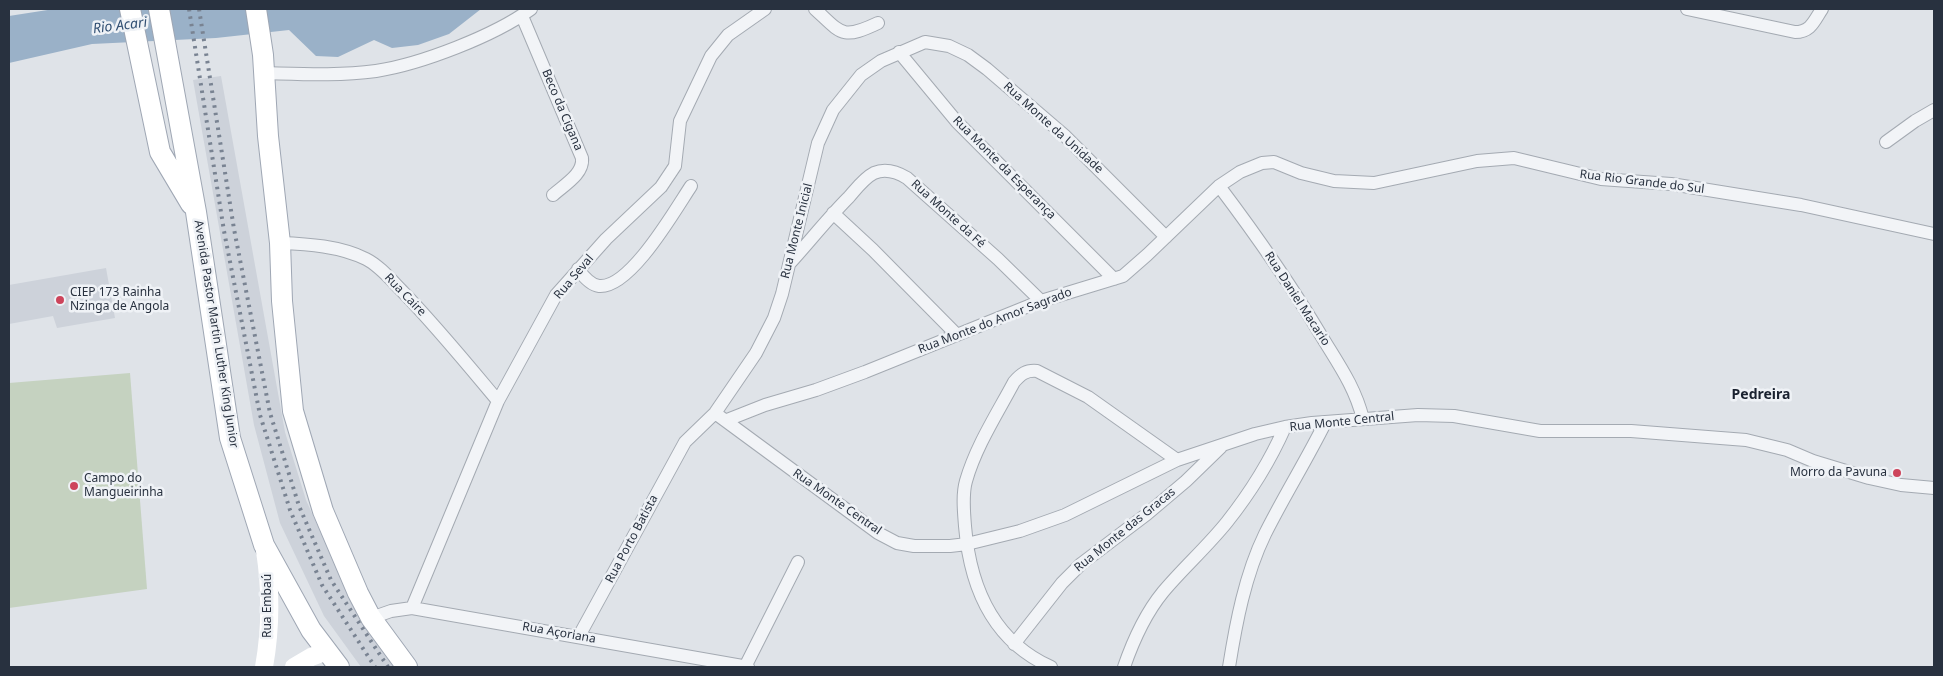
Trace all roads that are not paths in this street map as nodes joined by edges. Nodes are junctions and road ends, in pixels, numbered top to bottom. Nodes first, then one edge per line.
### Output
1 (130, 9) edge
2 (158, 9) edge
3 (256, 9) edge
4 (764, 9) edge
5 (815, 9) edge
6 (1687, 9) edge
7 (1822, 9) edge
8 (527, 12) edge
9 (878, 23) dead end
10 (925, 42) joint
11 (899, 52) junction
12 (264, 64) junction
13 (1934, 110) edge
14 (1886, 142) dead end
15 (1262, 162) joint
16 (690, 186) dead end
17 (1219, 186) junction
18 (552, 195) dead end
19 (196, 212) junction
20 (833, 213) junction
21 (1934, 234) edge
22 (1166, 237) junction
23 (280, 243) junction
24 (788, 266) junction
25 (578, 269) junction
26 (1114, 279) junction
27 (1041, 301) junction
28 (957, 335) junction
29 (498, 401) junction
30 (714, 413) junction
31 (1363, 419) junction
32 (727, 420) junction
33 (1325, 423) junction
34 (1285, 427) junction
35 (685, 442) joint
36 (1224, 444) junction
37 (1176, 460) junction
38 (1934, 488) edge
39 (967, 544) junction
40 (264, 545) junction
41 (798, 562) dead end
42 (412, 608) junction
43 (371, 618) junction
44 (579, 636) junction
45 (1014, 644) junction
46 (333, 659) edge
47 (264, 667) edge
48 (294, 667) edge
49 (407, 667) edge
50 (746, 667) edge
51 (1051, 667) edge
52 (1124, 667) edge
53 (1229, 667) edge

1 - 19 main road
2 - 19 main road, Avenida Pastor Martin Luther King Junior
3 - 12 main road
4 - 25 street, Rua Seval
5 - 9 street
6 - 7 street
8 - 12 street
8 - 18 street, Beco da Cigana
10 - 11 street, Rua Monte Inicial
10 - 22 street, Rua Monte da Unidade
11 - 24 street, Rua Monte Inicial
11 - 26 street, Rua Monte da Esperança
12 - 23 main road
13 - 14 street
15 - 17 street, Rua Monte do Amor Sagrado
15 - 21 street, Rua Rio Grande do Sul
16 - 25 street
17 - 22 street, Rua Monte do Amor Sagrado
17 - 31 street, Rua Daniel Macario
19 - 40 main road, Avenida Pastor Martin Luther King Junior
20 - 24 street, Rua Monte da Fé
20 - 27 street, Rua Monte da Fé
20 - 28 street
22 - 26 street, Rua Monte do Amor Sagrado
23 - 29 street, Rua Caire
23 - 43 main road
24 - 30 street, Rua Monte Inicial
25 - 29 street, Rua Seval
26 - 27 street, Rua Monte do Amor Sagrado
27 - 28 street, Rua Monte do Amor Sagrado
28 - 32 street, Rua Monte do Amor Sagrado
29 - 42 street, Rua Seval
30 - 32 street, Rua Monte Central
30 - 35 street, Rua Monte Inicial
31 - 33 street, Rua Monte Central
31 - 38 street, Rua Monte Central
32 - 39 street, Rua Monte Central
33 - 34 street, Rua Monte Central
33 - 53 street
34 - 36 street, Rua Monte Central
34 - 52 street
35 - 44 street, Rua Porto Batista
36 - 37 street, Rua Monte Central
36 - 45 street, Rua Monte das Gracas
37 - 39 street, Rua Monte Central
37 - 39 street
39 - 45 street
40 - 46 main road, Avenida Pastor Martin Luther King Junior
40 - 47 street, Rua Embaú
41 - 50 street
42 - 43 street, Rua Açoriana
42 - 44 street, Rua Açoriana
43 - 49 main road
44 - 50 street, Rua Açoriana
45 - 51 street
46 - 48 street

